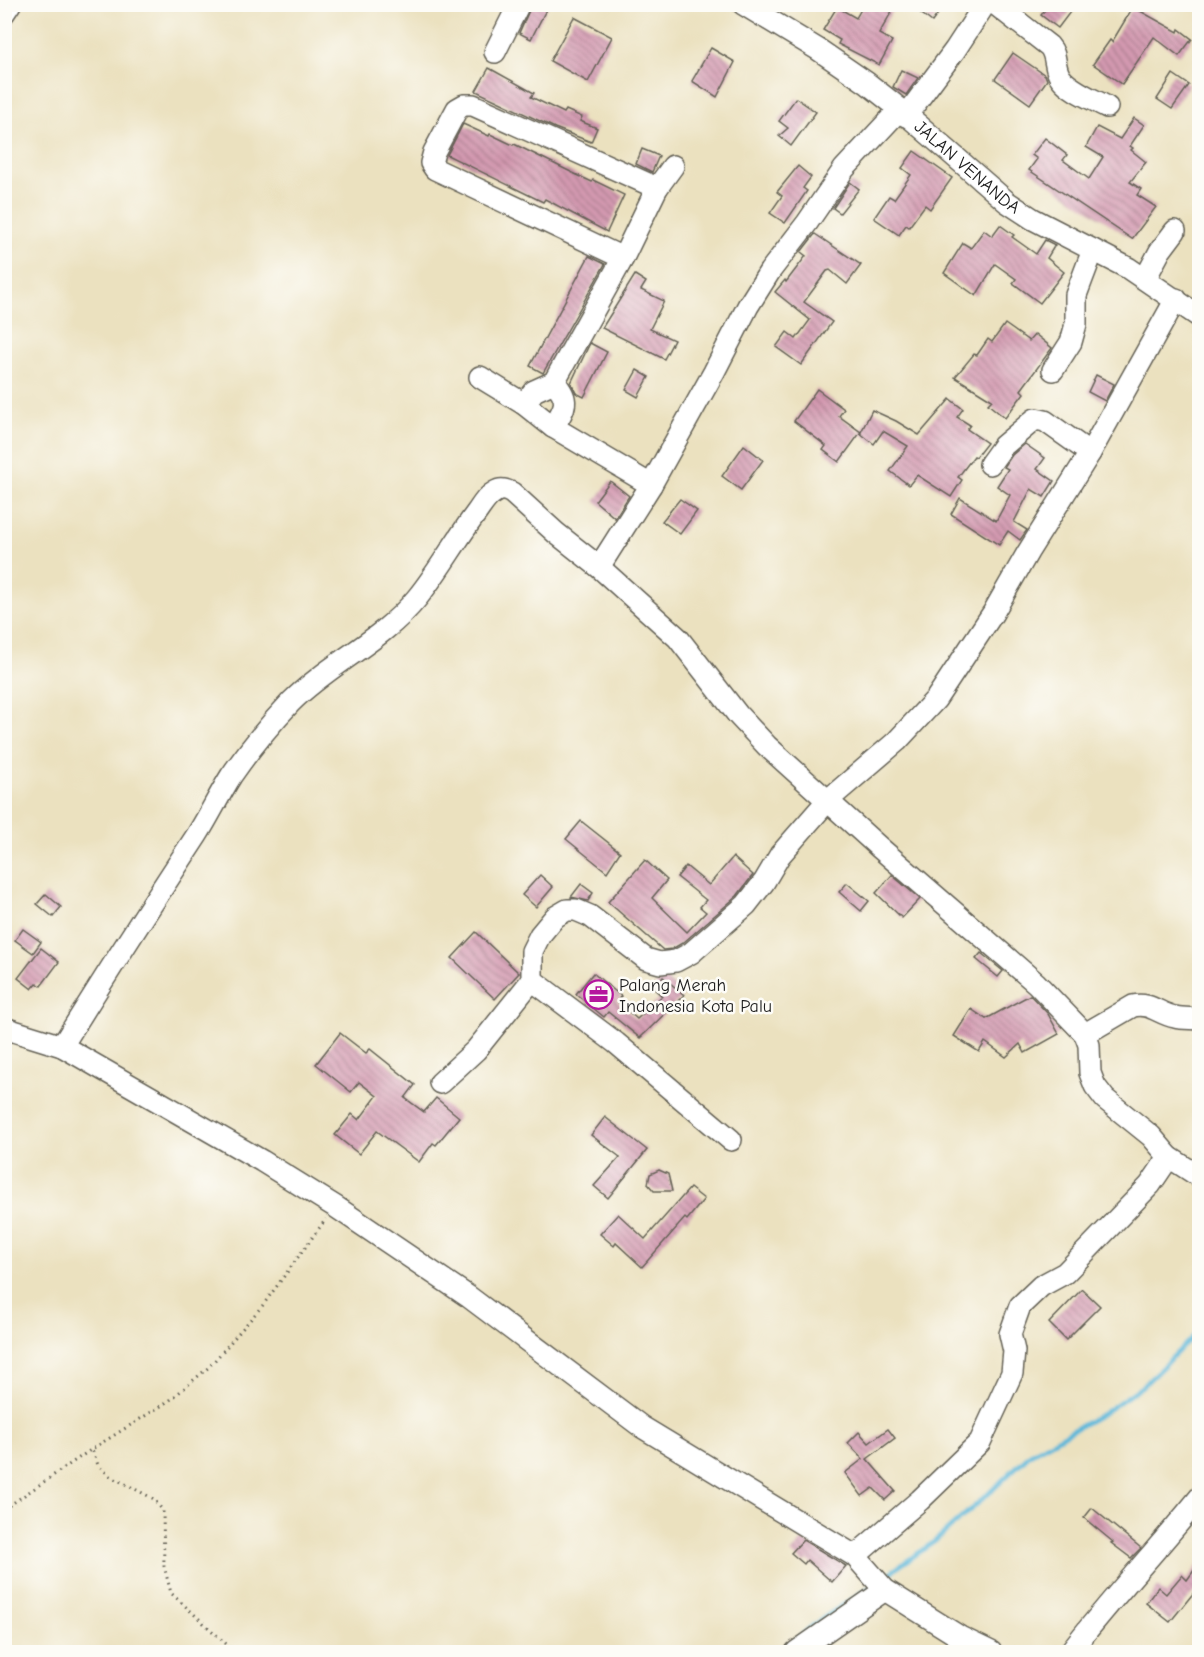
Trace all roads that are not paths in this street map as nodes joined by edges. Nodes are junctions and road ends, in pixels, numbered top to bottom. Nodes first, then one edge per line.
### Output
1 (10, 4) edge
2 (519, 4) edge
3 (743, 4) edge
4 (985, 4) edge
5 (995, 4) edge
6 (4, 13) edge
7 (495, 52) dead end
8 (1107, 107) dead end
9 (903, 112) junction
10 (673, 166) dead end
11 (657, 188) junction
12 (1175, 231) dead end
13 (1093, 250) junction
14 (623, 258) junction
15 (1145, 279) junction
16 (1176, 299) junction
17 (1200, 316) edge
18 (1053, 370) dead end
19 (480, 377) dead end
20 (554, 382) junction
21 (524, 404) junction
22 (553, 427) junction
23 (1090, 453) junction
24 (990, 464) dead end
25 (651, 485) junction
26 (599, 567) junction
27 (828, 800) junction
28 (532, 980) junction
29 (1200, 1019) edge
30 (4, 1028) edge
31 (1085, 1034) junction
32 (62, 1046) junction
33 (440, 1083) dead end
34 (731, 1140) dead end
35 (1169, 1157) junction
36 (1200, 1176) edge
37 (1200, 1497) edge
38 (855, 1556) junction
39 (879, 1583) junction
40 (958, 1645) edge
41 (796, 1653) edge
42 (990, 1653) edge
43 (1070, 1653) edge

1 - 6 street
2 - 7 street
3 - 9 street, JALAN VENANDA
4 - 9 street
5 - 8 street
9 - 13 street, JALAN VENANDA
9 - 25 street
10 - 11 street
11 - 14 street
11 - 14 street
12 - 15 street
13 - 15 street, JALAN VENANDA
13 - 18 street
14 - 20 street
15 - 16 street, JALAN VENANDA
16 - 17 street, JALAN VENANDA
16 - 23 street
19 - 21 street
20 - 21 street
20 - 22 street
21 - 22 street
22 - 25 street
23 - 24 street
23 - 27 street
25 - 26 street
26 - 27 street
26 - 32 street
27 - 28 street
27 - 31 street
28 - 33 street
28 - 34 street
29 - 31 street
30 - 32 street
31 - 35 street
32 - 38 street
35 - 36 street
35 - 38 street
37 - 43 street
38 - 39 street
39 - 40 street
39 - 41 street
40 - 42 street

